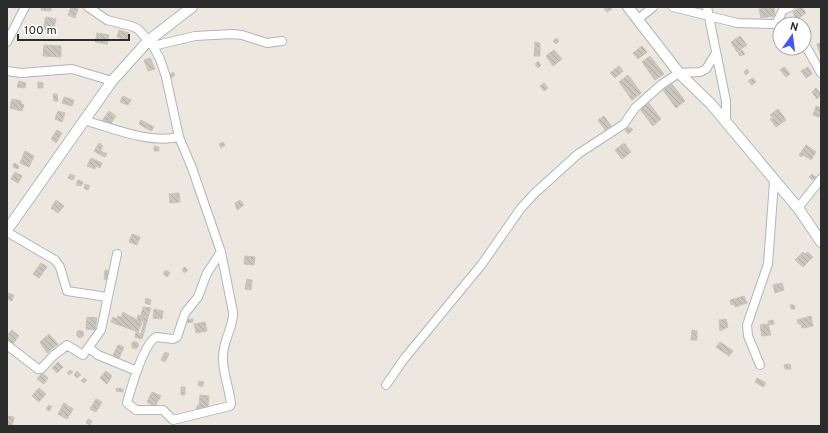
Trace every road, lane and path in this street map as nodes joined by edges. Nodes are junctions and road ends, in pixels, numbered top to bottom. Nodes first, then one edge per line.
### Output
1 (25, 7) edge
2 (88, 7) edge
3 (192, 7) edge
4 (628, 7) edge
5 (653, 7) edge
6 (674, 7) edge
7 (707, 7) edge
8 (790, 7) edge
9 (781, 16) edge
10 (709, 18) junction
11 (638, 20) junction
12 (772, 25) edge
13 (282, 41) dead end
14 (7, 42) edge
15 (150, 44) junction
16 (716, 53) junction
17 (811, 56) edge
18 (7, 71) edge
19 (679, 73) junction
20 (821, 73) edge
21 (112, 81) junction
22 (83, 120) junction
23 (726, 123) junction
24 (179, 137) junction
25 (821, 179) edge
26 (774, 182) junction
27 (798, 208) junction
28 (8, 228) edge
29 (821, 242) edge
30 (221, 252) junction
31 (117, 254) dead end
32 (107, 297) junction
33 (7, 345) edge
34 (89, 348) junction
35 (760, 365) dead end
36 (137, 371) junction
37 (386, 385) dead end

1 - 14 street
2 - 15 street
3 - 15 street
4 - 11 street
5 - 11 street
6 - 10 street
7 - 10 street
8 - 9 street
10 - 12 street
10 - 16 street
11 - 19 street
13 - 15 street
15 - 21 street
15 - 24 street
16 - 19 street
16 - 23 street
17 - 20 street
18 - 21 street
19 - 23 street
19 - 37 street
21 - 22 street
22 - 24 street
22 - 28 street
23 - 26 street
24 - 30 street
25 - 27 street
26 - 27 street
26 - 35 street
27 - 29 street
28 - 32 street
30 - 36 street
30 - 36 street
31 - 32 street
32 - 34 street
33 - 34 street
34 - 36 street

